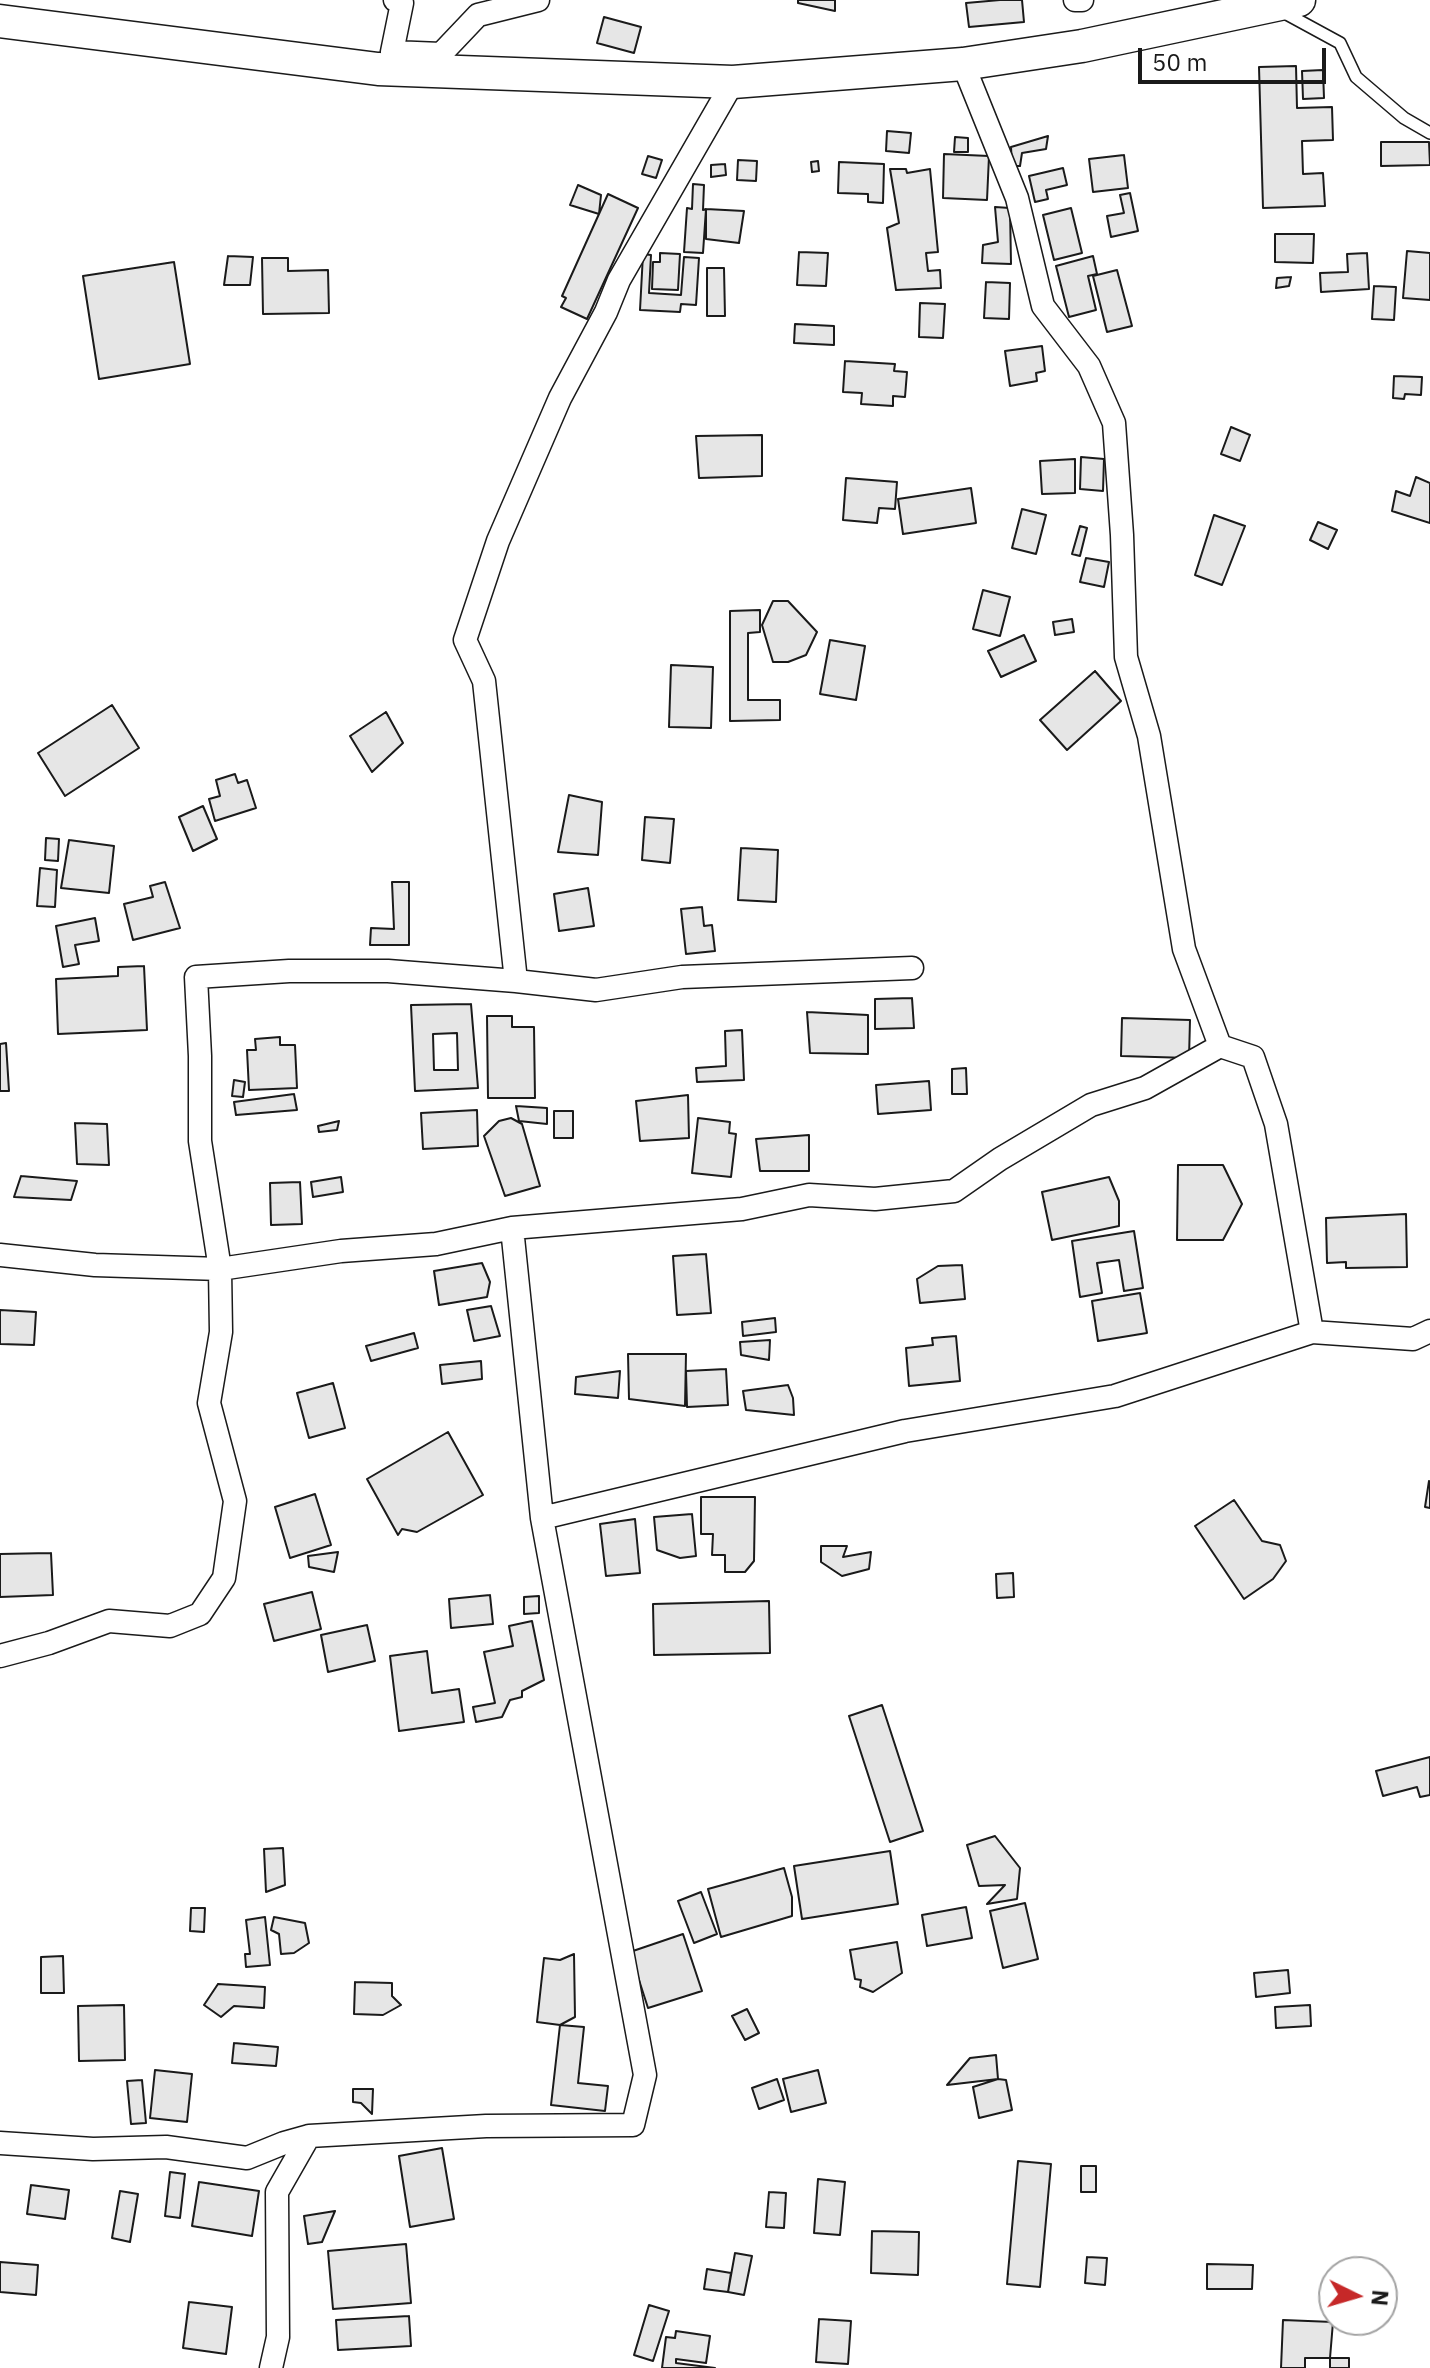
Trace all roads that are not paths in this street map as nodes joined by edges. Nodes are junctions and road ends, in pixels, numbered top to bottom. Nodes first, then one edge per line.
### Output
1 (395, 0) edge
2 (538, 0) edge
3 (1075, 0) edge
4 (1082, 0) edge
5 (1278, 2) edge
6 (0, 21) edge
7 (963, 64) junction
8 (733, 82) junction
9 (1430, 133) edge
10 (912, 968) dead end
11 (516, 981) junction
12 (1220, 1046) junction
13 (512, 1228) junction
14 (0, 1255) edge
15 (220, 1269) junction
16 (1430, 1331) edge
17 (1312, 1332) junction
18 (542, 1518) junction
19 (0, 1656) edge
20 (309, 2136) junction
21 (0, 2143) edge
22 (271, 2368) edge

1 - 2 street
3 - 4 street
5 - 7 main road
5 - 9 lane
6 - 8 main road
7 - 8 main road
7 - 12 street
8 - 11 street
10 - 11 street
11 - 15 street
12 - 13 street
12 - 17 street
13 - 15 street
13 - 18 street
14 - 15 street
15 - 19 street
16 - 17 street
17 - 18 street
18 - 20 street
20 - 21 street
20 - 22 street

